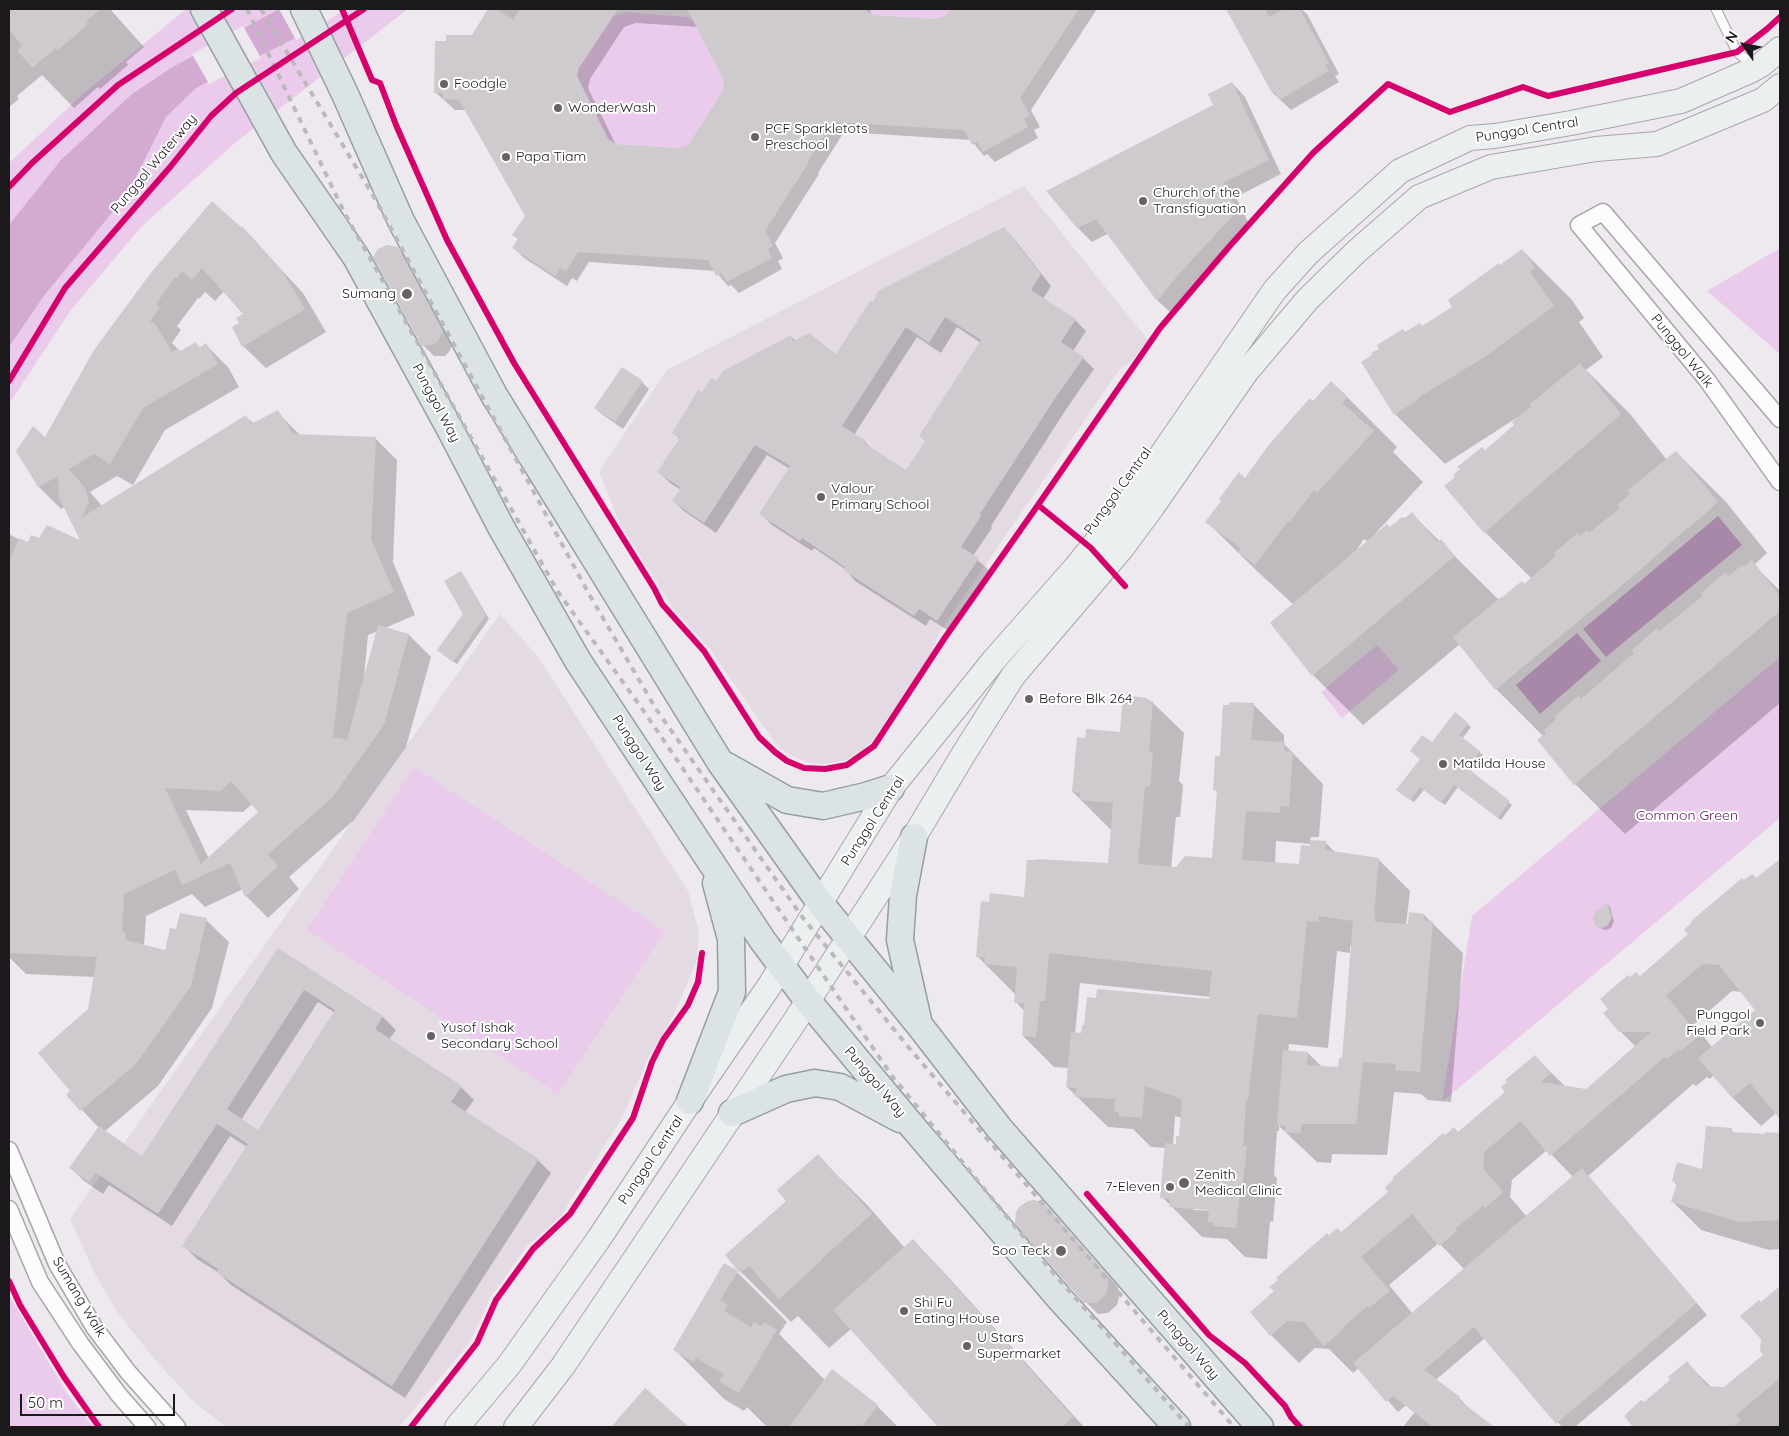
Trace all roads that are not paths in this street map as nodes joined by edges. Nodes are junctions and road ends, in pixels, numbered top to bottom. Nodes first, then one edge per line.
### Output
1 (204, 9) edge
2 (304, 9) edge
3 (1716, 9) edge
4 (1780, 49) edge
5 (1735, 65) junction
6 (1780, 86) edge
7 (1780, 419) edge
8 (1780, 482) edge
9 (720, 762) junction
10 (891, 788) junction
11 (914, 837) junction
12 (710, 861) junction
13 (821, 904) junction
14 (848, 939) junction
15 (783, 966) junction
16 (808, 1001) junction
17 (920, 1026) junction
18 (690, 1100) junction
19 (732, 1113) junction
20 (912, 1126) junction
21 (9, 1150) edge
22 (9, 1209) edge
23 (147, 1427) edge
24 (177, 1427) edge
25 (458, 1427) edge
26 (516, 1427) edge
27 (1177, 1427) edge
28 (1260, 1427) edge

1 - 12 main road, Punggol Way
2 - 9 main road, Punggol Way
3 - 5 lane
4 - 5 main road, Punggol Central
5 - 10 main road, Punggol Central
6 - 11 main road
7 - 8 street, Punggol Walk
9 - 10 main road
9 - 13 main road, Punggol Way
10 - 13 main road, Punggol Central
11 - 14 main road
11 - 17 main road
12 - 15 main road, Punggol Way
12 - 18 main road
13 - 14 main road, Punggol Way
13 - 15 main road, Punggol Central
14 - 16 main road
14 - 17 main road, Punggol Way
15 - 16 main road, Punggol Way
15 - 18 main road, Punggol Central
16 - 19 main road
16 - 20 main road, Punggol Way
17 - 28 main road, Punggol Way
18 - 25 main road, Punggol Central
19 - 20 main road
19 - 26 main road
20 - 27 main road, Punggol Way
21 - 24 street, Sumang Walk
22 - 23 street, Sumang Walk

